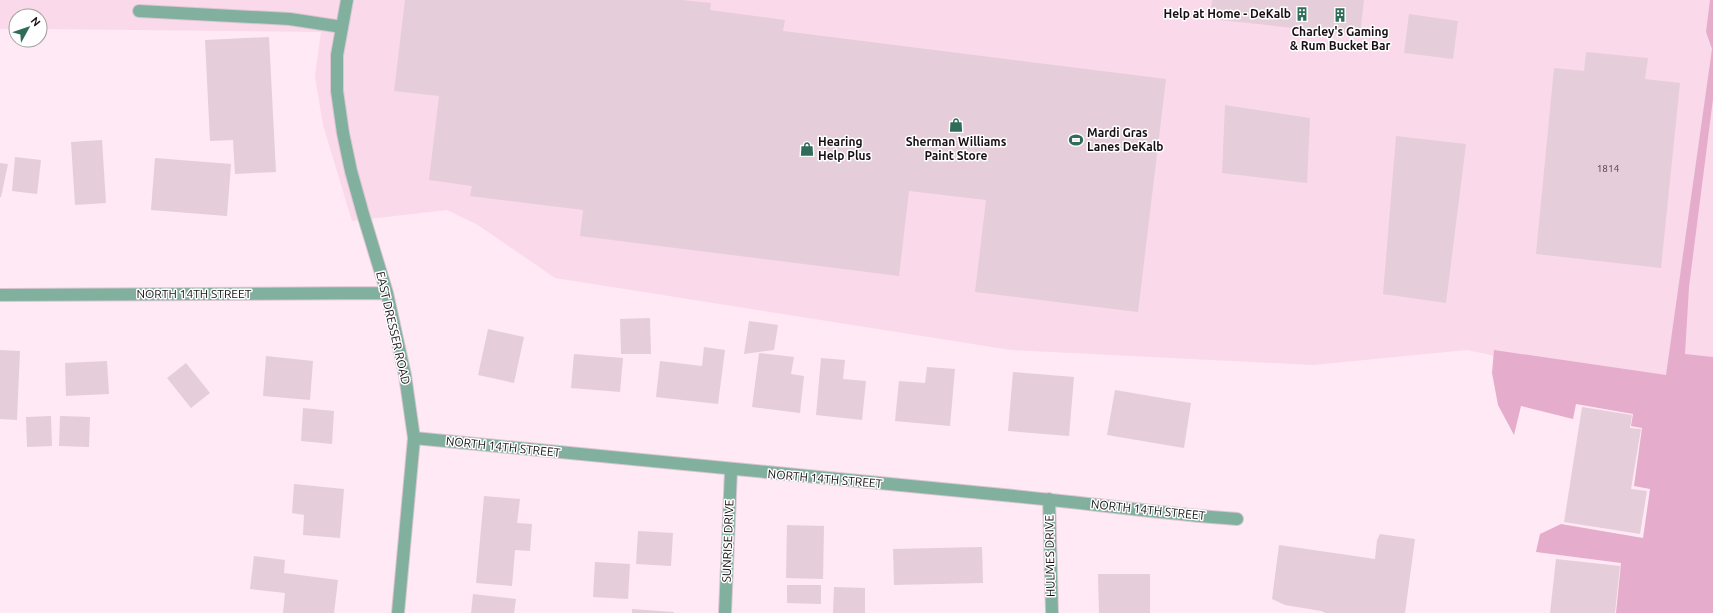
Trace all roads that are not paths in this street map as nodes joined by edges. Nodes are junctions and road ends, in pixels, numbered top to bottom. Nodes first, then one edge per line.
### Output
1 (347, 0) edge
2 (138, 11) dead end
3 (342, 27) junction
4 (387, 293) junction
5 (0, 295) edge
6 (414, 438) junction
7 (731, 470) junction
8 (1049, 499) junction
9 (1237, 519) dead end
10 (398, 613) edge
11 (725, 613) edge
12 (1052, 613) edge

1 - 3 street, EAST DRESSER ROAD
2 - 3 street
3 - 4 street, EAST DRESSER ROAD
4 - 5 street, NORTH 14TH STREET
4 - 6 street, EAST DRESSER ROAD
6 - 7 street, NORTH 14TH STREET
6 - 10 street, EAST DRESSER ROAD
7 - 8 street, NORTH 14TH STREET
7 - 11 street, SUNRISE DRIVE
8 - 9 street, NORTH 14TH STREET
8 - 12 street, HULMES DRIVE

